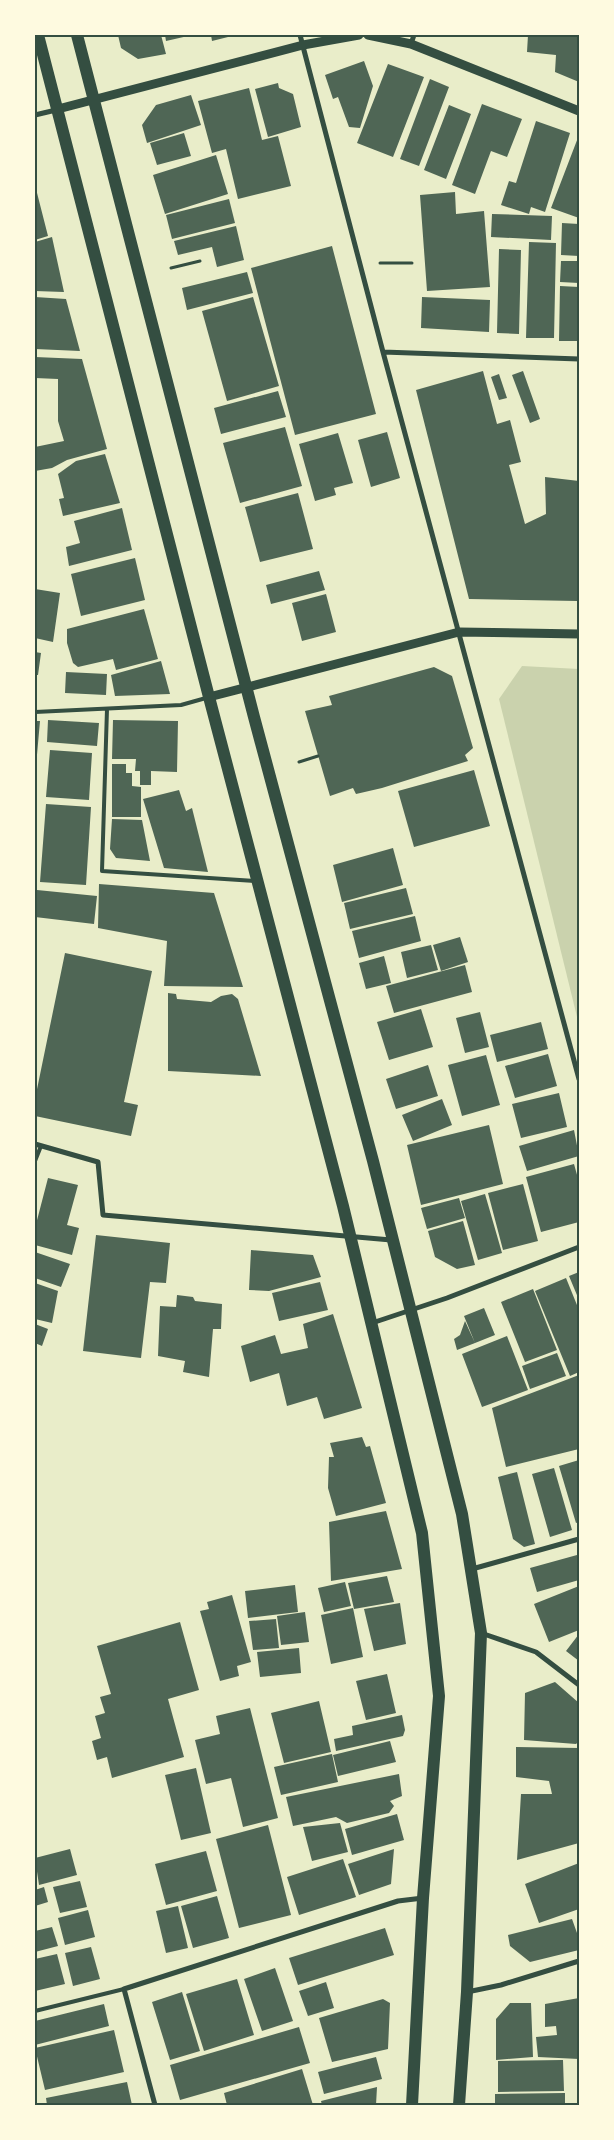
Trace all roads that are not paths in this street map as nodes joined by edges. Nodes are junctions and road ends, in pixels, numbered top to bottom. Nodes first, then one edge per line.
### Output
1 (38, 35) edge
2 (77, 35) edge
3 (300, 35) edge
4 (359, 35) edge
5 (368, 35) edge
6 (413, 40) edge
7 (303, 44) junction
8 (94, 100) junction
9 (58, 109) junction
10 (579, 111) edge
11 (35, 115) edge
12 (383, 352) junction
13 (579, 359) edge
14 (459, 632) junction
15 (579, 634) edge
16 (246, 687) junction
17 (209, 697) junction
18 (106, 709) junction
19 (35, 712) edge
20 (257, 881) junction
21 (579, 1079) edge
22 (38, 1145) edge
23 (35, 1161) edge
24 (350, 1236) junction
25 (391, 1240) junction
26 (579, 1247) edge
27 (411, 1311) junction
28 (372, 1324) junction
29 (579, 1539) edge
30 (472, 1569) junction
31 (481, 1633) junction
32 (579, 1685) edge
33 (423, 1898) junction
34 (579, 1961) edge
35 (124, 1989) junction
36 (467, 1992) junction
37 (35, 2011) edge
38 (155, 2105) edge
39 (412, 2105) edge
40 (459, 2105) edge

1 - 9 main road
2 - 8 main road
3 - 7 street
4 - 7 street
5 - 6 street
6 - 10 street
7 - 8 street
7 - 12 street
8 - 9 street
8 - 16 main road
9 - 11 street
9 - 17 main road
12 - 13 street
12 - 14 street
14 - 15 street
14 - 16 street
14 - 21 street
16 - 17 street
16 - 25 main road
17 - 18 lane
17 - 20 main road
18 - 19 lane
18 - 20 lane
20 - 24 main road
22 - 23 lane
22 - 24 street
24 - 25 street
24 - 28 main road
25 - 27 main road
26 - 27 street
27 - 28 street
27 - 30 main road
28 - 33 main road
29 - 30 street
30 - 31 main road
31 - 32 street
31 - 36 main road
33 - 35 street
33 - 39 main road
34 - 36 street
35 - 37 lane
35 - 38 street
36 - 40 main road

